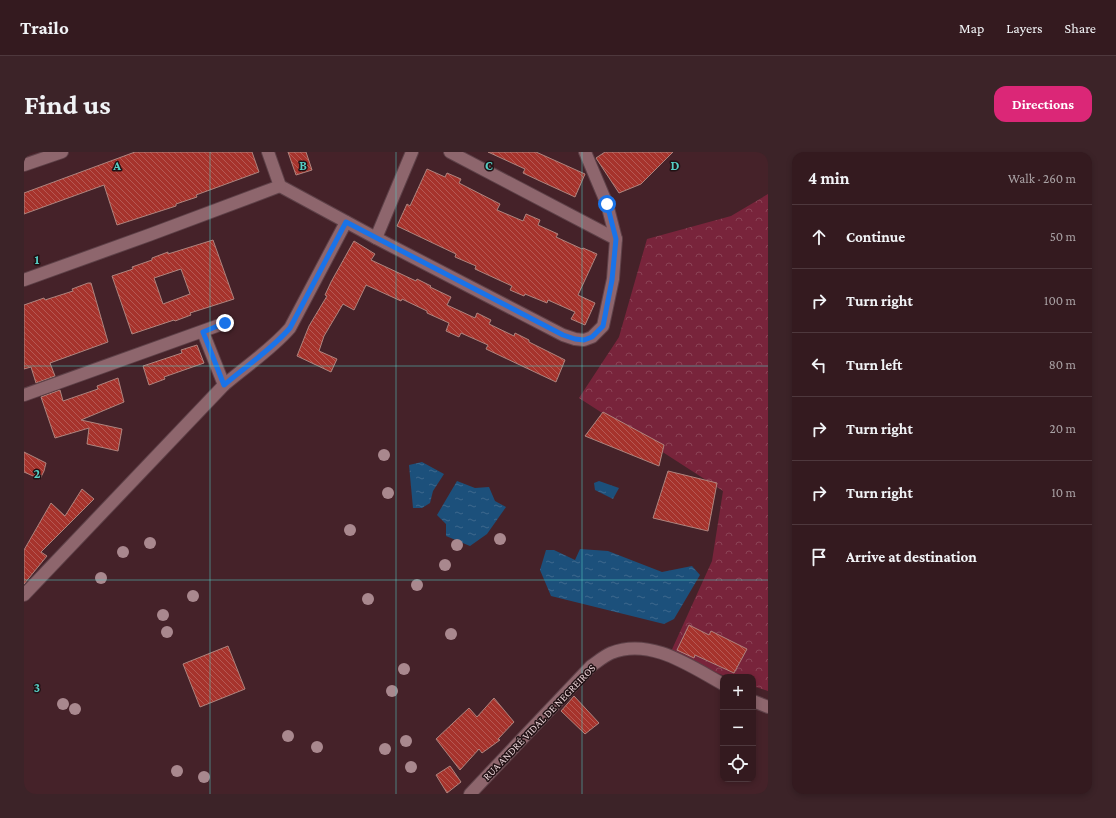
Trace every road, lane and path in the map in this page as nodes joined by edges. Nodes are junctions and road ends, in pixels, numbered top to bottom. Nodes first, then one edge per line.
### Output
1 (62, 152) edge
2 (268, 152) edge
3 (412, 152) edge
4 (450, 152) edge
5 (585, 152) edge
6 (24, 165) edge
7 (280, 186) junction
8 (346, 222) junction
9 (376, 238) junction
10 (616, 239) junction
11 (24, 280) edge
12 (225, 323) dead end
13 (203, 332) junction
14 (224, 385) junction
15 (24, 394) edge
16 (24, 596) edge
17 (720, 682) edge
18 (756, 702) edge
19 (768, 707) edge
20 (470, 794) edge

1 - 6 street
2 - 7 street
3 - 9 street
4 - 10 street
5 - 10 street
7 - 8 street
7 - 11 street
8 - 9 street
8 - 14 street
9 - 10 street
12 - 13 street
13 - 14 street
13 - 15 street
14 - 16 street
17 - 20 street, RUA ANDRÉ VIDAL DE NEGREIROS
18 - 19 street

